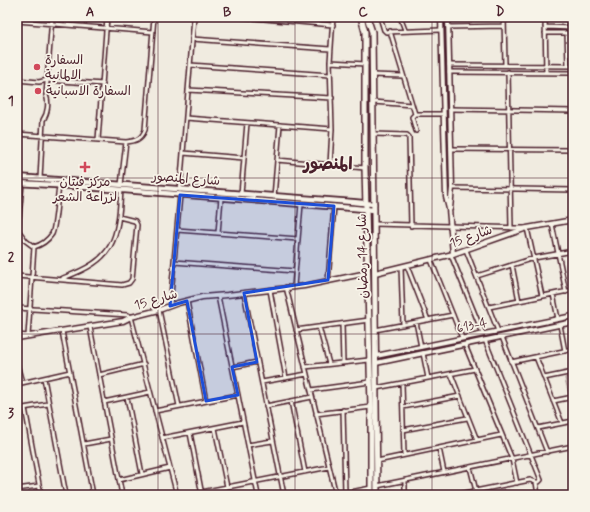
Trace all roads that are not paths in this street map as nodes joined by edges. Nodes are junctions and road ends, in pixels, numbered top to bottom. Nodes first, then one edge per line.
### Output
1 (52, 17) edge
2 (108, 17) edge
3 (154, 17) edge
4 (194, 17) edge
5 (242, 17) edge
6 (333, 17) edge
7 (361, 17) edge
8 (368, 17) edge
9 (380, 17) edge
10 (400, 17) edge
11 (441, 17) edge
12 (448, 17) edge
13 (504, 17) edge
14 (545, 17) edge
15 (17, 21) edge
16 (51, 24) junction
17 (333, 25) junction
18 (504, 26) junction
19 (448, 27) junction
20 (107, 28) junction
21 (545, 28) junction
22 (573, 28) edge
23 (404, 30) junction
24 (441, 30) junction
25 (390, 31) junction
26 (153, 32) junction
27 (545, 33) junction
28 (567, 33) junction
29 (573, 33) edge
30 (192, 39) junction
31 (330, 49) junction
32 (330, 62) junction
33 (366, 64) junction
34 (449, 64) junction
35 (190, 65) junction
36 (505, 65) junction
37 (546, 65) junction
38 (568, 66) junction
39 (573, 66) edge
40 (449, 72) junction
41 (508, 72) junction
42 (546, 73) junction
43 (573, 73) edge
44 (330, 75) junction
45 (372, 75) junction
46 (403, 76) junction
47 (17, 80) edge
48 (47, 80) junction
49 (103, 84) junction
50 (188, 90) junction
51 (332, 98) junction
52 (373, 102) junction
53 (412, 105) junction
54 (450, 109) junction
55 (509, 110) junction
56 (573, 111) edge
57 (415, 114) junction
58 (443, 114) junction
59 (186, 118) junction
60 (247, 123) junction
61 (280, 125) junction
62 (332, 129) junction
63 (416, 131) dead end
64 (17, 134) edge
65 (374, 134) junction
66 (42, 136) junction
67 (98, 140) junction
68 (126, 142) junction
69 (451, 149) junction
70 (510, 149) junction
71 (573, 150) edge
72 (183, 153) junction
73 (244, 158) junction
74 (277, 160) junction
75 (451, 160) junction
76 (445, 161) junction
77 (330, 165) junction
78 (366, 168) junction
79 (17, 177) edge
80 (40, 179) junction
81 (19, 184) edge
82 (58, 186) junction
83 (121, 188) junction
84 (452, 188) junction
85 (510, 189) junction
86 (573, 190) edge
87 (180, 192) junction
88 (241, 194) junction
89 (274, 197) junction
90 (221, 198) junction
91 (366, 203) junction
92 (301, 204) junction
93 (374, 204) junction
94 (334, 206) junction
95 (449, 209) junction
96 (366, 210) junction
97 (374, 210) junction
98 (120, 217) junction
99 (573, 220) edge
100 (374, 224) junction
101 (552, 224) junction
102 (411, 226) junction
103 (451, 227) junction
104 (511, 228) junction
105 (528, 228) junction
106 (177, 230) junction
107 (218, 233) junction
108 (298, 239) junction
109 (34, 246) junction
110 (466, 250) junction
111 (573, 251) edge
112 (452, 254) junction
113 (558, 254) junction
114 (534, 258) junction
115 (431, 260) junction
116 (174, 262) junction
117 (512, 265) junction
118 (407, 266) junction
119 (401, 267) junction
120 (295, 271) junction
121 (367, 273) junction
122 (375, 273) junction
123 (17, 276) edge
124 (477, 276) junction
125 (32, 277) junction
126 (61, 278) junction
127 (328, 280) junction
128 (294, 286) junction
129 (286, 288) junction
130 (270, 290) junction
131 (573, 290) edge
132 (566, 292) junction
133 (244, 293) junction
134 (553, 294) junction
135 (218, 296) junction
136 (542, 296) junction
137 (187, 301) junction
138 (519, 301) junction
139 (170, 306) junction
140 (489, 307) junction
141 (17, 308) edge
142 (30, 309) junction
143 (160, 310) junction
144 (453, 315) junction
145 (573, 316) edge
146 (132, 317) junction
147 (556, 319) junction
148 (369, 320) junction
149 (428, 320) junction
150 (416, 322) junction
151 (573, 322) edge
152 (342, 324) junction
153 (403, 325) junction
154 (558, 325) junction
155 (90, 327) junction
156 (319, 327) junction
157 (296, 330) junction
158 (375, 330) junction
159 (62, 331) junction
160 (498, 331) junction
161 (483, 334) junction
162 (17, 335) edge
163 (28, 336) junction
164 (502, 337) junction
165 (17, 338) edge
166 (462, 338) junction
167 (485, 340) junction
168 (465, 345) junction
169 (421, 346) junction
170 (573, 349) edge
171 (565, 351) junction
172 (423, 353) junction
173 (376, 356) junction
174 (536, 357) junction
175 (370, 360) junction
176 (257, 362) junction
177 (511, 362) junction
178 (343, 363) junction
179 (376, 363) junction
180 (17, 364) edge
181 (144, 364) junction
182 (329, 364) junction
183 (232, 367) junction
184 (305, 368) junction
185 (475, 369) junction
186 (70, 372) junction
187 (573, 372) edge
188 (306, 374) junction
189 (451, 374) junction
190 (99, 375) junction
191 (44, 378) junction
192 (286, 378) junction
193 (428, 378) junction
194 (544, 378) junction
195 (262, 382) junction
196 (370, 382) junction
197 (22, 383) junction
198 (402, 383) junction
199 (17, 384) edge
200 (376, 388) junction
201 (310, 390) junction
202 (150, 392) junction
203 (238, 395) junction
204 (460, 396) junction
205 (127, 397) junction
206 (312, 397) junction
207 (573, 397) edge
208 (206, 401) junction
209 (291, 401) junction
210 (553, 401) junction
211 (104, 402) junction
212 (48, 404) junction
213 (179, 406) junction
214 (266, 406) junction
215 (371, 407) junction
216 (403, 407) junction
217 (24, 408) junction
218 (17, 409) edge
219 (344, 410) junction
220 (155, 411) junction
221 (316, 414) junction
222 (467, 418) junction
223 (573, 421) edge
224 (243, 422) junction
225 (562, 423) junction
226 (215, 428) junction
227 (538, 428) junction
228 (403, 430) junction
229 (190, 433) junction
230 (501, 435) junction
231 (162, 438) junction
232 (111, 439) junction
233 (477, 440) junction
234 (272, 441) junction
235 (84, 444) junction
236 (248, 445) junction
237 (573, 446) edge
238 (439, 448) junction
239 (547, 452) junction
240 (404, 455) junction
241 (532, 455) junction
242 (512, 459) junction
243 (377, 461) junction
244 (329, 467) junction
245 (470, 467) junction
246 (170, 468) junction
247 (305, 472) junction
248 (444, 472) junction
249 (142, 474) junction
250 (280, 477) junction
251 (119, 480) junction
252 (405, 480) junction
253 (255, 481) junction
254 (517, 482) junction
255 (536, 482) junction
256 (39, 486) junction
257 (377, 486) junction
258 (227, 487) junction
259 (371, 488) junction
260 (17, 489) edge
261 (476, 491) junction
262 (202, 493) edge
263 (345, 493) junction
264 (41, 495) edge
265 (66, 495) edge
266 (93, 495) edge
267 (122, 495) edge
268 (177, 495) edge
269 (258, 495) edge
270 (284, 495) edge
271 (336, 495) edge
272 (371, 495) edge
273 (377, 495) edge
274 (405, 495) edge
275 (455, 495) edge
276 (538, 495) edge

1 - 16 street
2 - 20 street
3 - 26 street
4 - 30 street
5 - 17 street
6 - 17 street
7 - 33 main road, شارع 14 رمضان
8 - 45 main road, شارع 14 رمضان
9 - 25 street
10 - 23 street
11 - 24 street
12 - 19 street
13 - 18 street
14 - 21 street
15 - 16 street
16 - 20 street
16 - 48 street
17 - 31 street
18 - 19 street
18 - 36 street
19 - 34 street
20 - 26 street
20 - 49 street
21 - 22 street
21 - 27 street
23 - 24 street
23 - 25 street
24 - 58 street
25 - 46 street
26 - 68 street
27 - 28 street
27 - 37 street
28 - 29 street
28 - 38 street
30 - 31 street
30 - 35 street
31 - 32 street
32 - 33 street
32 - 44 street
33 - 78 main road, شارع 14 رمضان
34 - 36 street
34 - 40 street
35 - 44 street
35 - 50 street
36 - 37 street
37 - 38 street
37 - 42 street
38 - 39 street
40 - 41 street
40 - 54 street
41 - 42 street
41 - 55 street
42 - 43 street
44 - 51 street
45 - 46 street
45 - 52 main road, شارع 14 رمضان
46 - 53 street
47 - 48 street
48 - 49 street
48 - 66 street
49 - 67 street
50 - 51 street
50 - 59 street
51 - 62 street
52 - 53 street
52 - 65 main road, شارع 14 رمضان
53 - 57 street
54 - 55 street
54 - 69 street
55 - 56 street
55 - 70 street
57 - 58 street
57 - 63 street
58 - 76 street
59 - 60 street
59 - 72 street
60 - 61 street
60 - 73 street
61 - 62 street
61 - 74 street
62 - 77 street
64 - 66 street
65 - 93 main road, شارع 14 رمضان
65 - 102 street
66 - 67 street
66 - 80 street
67 - 68 street
68 - 83 street
69 - 70 street
69 - 75 street
70 - 71 street
70 - 85 street
72 - 73 street
72 - 87 street
73 - 88 street
74 - 77 street
74 - 89 street
75 - 76 street
75 - 84 street
76 - 95 street
77 - 78 street
78 - 91 main road, شارع 14 رمضان
79 - 80 main road, شارع المنصور
80 - 83 main road, شارع المنصور
81 - 82 main road, شارع المنصور
81 - 109 street
82 - 83 main road, شارع المنصور
82 - 109 street
83 - 87 main road, شارع المنصور
83 - 98 street
84 - 85 street
84 - 95 street
85 - 86 street
85 - 104 street
87 - 88 main road, شارع المنصور
87 - 90 main road, شارع المنصور
87 - 106 street
88 - 89 main road, شارع المنصور
89 - 91 main road, شارع المنصور
90 - 92 main road, شارع المنصور
90 - 107 street
91 - 93 main road, شارع المنصور
91 - 96 main road, شارع 14 رمضان
92 - 94 main road, شارع المنصور
92 - 108 street
93 - 97 main road, شارع 14 رمضان
94 - 96 main road, شارع المنصور
94 - 127 street
95 - 103 street
96 - 97 main road, شارع المنصور
96 - 121 main road, شارع 14 رمضان
97 - 100 main road, شارع 14 رمضان
98 - 126 street
98 - 126 street
99 - 101 street, شارع 15
100 - 102 street
100 - 122 main road, شارع 14 رمضان
101 - 105 street, شارع 15
101 - 113 street
102 - 103 street
103 - 104 street
103 - 112 street
104 - 105 street
105 - 110 street, شارع 15
105 - 114 street
106 - 107 street
106 - 116 street
107 - 108 street
108 - 120 street
109 - 125 street
110 - 112 street, شارع 15
110 - 124 street
111 - 113 street
112 - 115 street, شارع 15
112 - 161 street
113 - 114 street
113 - 132 street
114 - 117 street
114 - 136 street
115 - 118 street, شارع 15
115 - 144 street
116 - 120 street
116 - 139 street
117 - 124 street
117 - 138 street
118 - 119 street, شارع 15
118 - 149 street
119 - 122 street, شارع 15
119 - 153 street
120 - 128 street
121 - 127 street, شارع 15
121 - 148 main road, شارع 14 رمضان
122 - 158 main road, شارع 14 رمضان
123 - 125 street
124 - 140 street
125 - 126 street
125 - 142 street
127 - 128 street, شارع 15
128 - 129 street, شارع 15
129 - 130 street, شارع 15
129 - 157 street
130 - 133 street, شارع 15
130 - 192 street
131 - 132 street
132 - 134 street
133 - 135 street, شارع 15
133 - 176 street
134 - 136 street
134 - 147 street
135 - 137 street, شارع 15
135 - 183 street
136 - 138 street
137 - 139 street, شارع 15
137 - 208 street
138 - 140 street
139 - 143 street, شارع 15
140 - 160 street
141 - 142 street
142 - 146 street
142 - 163 street
143 - 146 street, شارع 15
143 - 213 street
144 - 149 street
144 - 166 street
145 - 147 street, 613-4
146 - 155 street, شارع 15
146 - 181 street
147 - 154 street
147 - 160 street, 613-4
148 - 152 street
148 - 175 main road, شارع 14 رمضان
149 - 150 street
150 - 153 street
150 - 169 street
151 - 154 street, 613-4
152 - 156 street
152 - 178 street
153 - 158 street
154 - 164 street, 613-4
154 - 171 street
155 - 159 street, شارع 15
155 - 190 street
156 - 157 street
156 - 182 street
157 - 184 street
158 - 173 main road, شارع 14 رمضان
159 - 163 street, شارع 15
159 - 186 street
160 - 161 street, 613-4
161 - 166 street, 613-4
162 - 163 street
163 - 165 street, شارع 15
164 - 167 street, 613-4
164 - 177 street
166 - 169 street, 613-4
167 - 168 street, 613-4
167 - 241 street
168 - 172 street, 613-4
168 - 185 street
169 - 173 street, 613-4
170 - 171 street
171 - 174 street
172 - 179 street, 613-4
172 - 193 street
173 - 179 main road, شارع 14 رمضان
174 - 177 street
174 - 194 street
175 - 178 street
175 - 196 main road, شارع 14 رمضان
176 - 183 street
176 - 195 street
177 - 227 street
178 - 182 street
179 - 200 main road, شارع 14 رمضان
180 - 197 street
181 - 190 street
181 - 202 street
182 - 184 street
183 - 203 street
184 - 188 street
185 - 189 street
185 - 230 street
186 - 191 street
186 - 235 street
187 - 194 street
188 - 192 street
188 - 201 street
189 - 193 street
189 - 204 street
190 - 211 street
191 - 197 street
191 - 212 street
192 - 195 street
193 - 198 street
194 - 210 street
195 - 214 street
196 - 201 street
196 - 215 main road, شارع 14 رمضان
197 - 199 street
198 - 200 street
198 - 216 street
200 - 243 main road, شارع 14 رمضان
201 - 206 street
202 - 205 street
202 - 220 street
203 - 208 street
203 - 224 street
204 - 216 street
204 - 222 street
205 - 211 street
205 - 249 street
206 - 209 street
206 - 221 street
207 - 210 street
208 - 213 street
209 - 214 street
209 - 247 street
210 - 225 street
211 - 232 street
212 - 217 street
212 - 265 street
213 - 220 street
214 - 234 street
215 - 219 street
215 - 259 main road, شارع 14 رمضان
216 - 228 street
217 - 218 street
217 - 256 street
219 - 221 street
219 - 263 street
220 - 231 street
221 - 244 street
222 - 228 street
222 - 233 street
223 - 225 street
224 - 226 street
224 - 236 street
225 - 227 street
226 - 229 street
226 - 258 street
227 - 239 street
228 - 240 street
229 - 231 street
229 - 262 street
230 - 233 street
230 - 242 street
231 - 246 street
232 - 235 street
232 - 251 street
233 - 238 street
234 - 236 street
234 - 250 street
235 - 266 street
236 - 253 street
237 - 239 street
238 - 240 street
238 - 248 street
239 - 241 street
240 - 243 street
241 - 242 street
241 - 255 street
242 - 245 street
242 - 254 street
243 - 257 main road, شارع 14 رمضان
244 - 247 street
244 - 271 street
245 - 248 street
245 - 261 street
246 - 249 street
246 - 268 street
247 - 250 street
248 - 252 street
249 - 251 street
250 - 253 street
250 - 270 street
251 - 267 street
252 - 257 street
252 - 274 street
253 - 258 street
253 - 269 street
254 - 255 street
254 - 261 street
255 - 276 street
256 - 260 street
256 - 264 street
257 - 273 main road, شارع 14 رمضان
258 - 262 street
259 - 263 street
259 - 272 main road, شارع 14 رمضان
261 - 275 street
263 - 271 street

